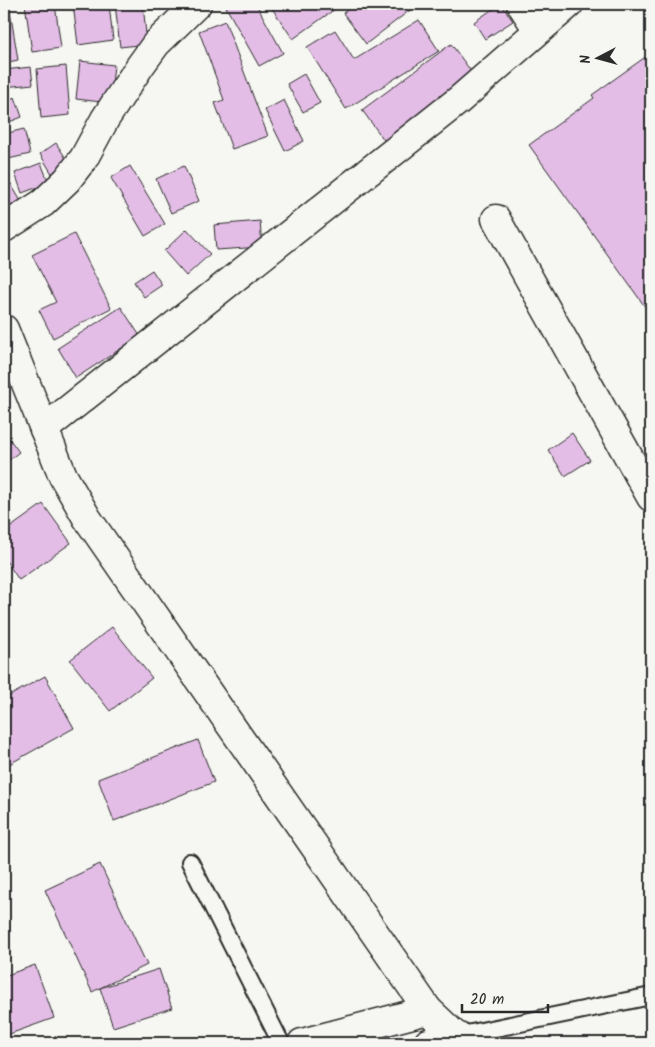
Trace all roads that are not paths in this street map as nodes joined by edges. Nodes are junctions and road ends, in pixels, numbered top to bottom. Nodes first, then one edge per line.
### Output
1 (197, 4) edge
2 (522, 4) edge
3 (569, 4) edge
4 (538, 30) junction
5 (496, 219) dead end
6 (4, 228) edge
7 (4, 329) edge
8 (44, 429) junction
9 (651, 497) edge
10 (190, 862) dead end
11 (651, 996) edge
12 (428, 1010) junction
13 (460, 1040) edge
14 (281, 1043) edge
15 (302, 1043) edge
16 (428, 1043) edge

1 - 6 street
2 - 4 street
3 - 4 street
4 - 8 street
5 - 9 street
7 - 8 street
8 - 12 street
10 - 14 lane
11 - 13 lane
12 - 13 street
12 - 15 street
13 - 16 street

